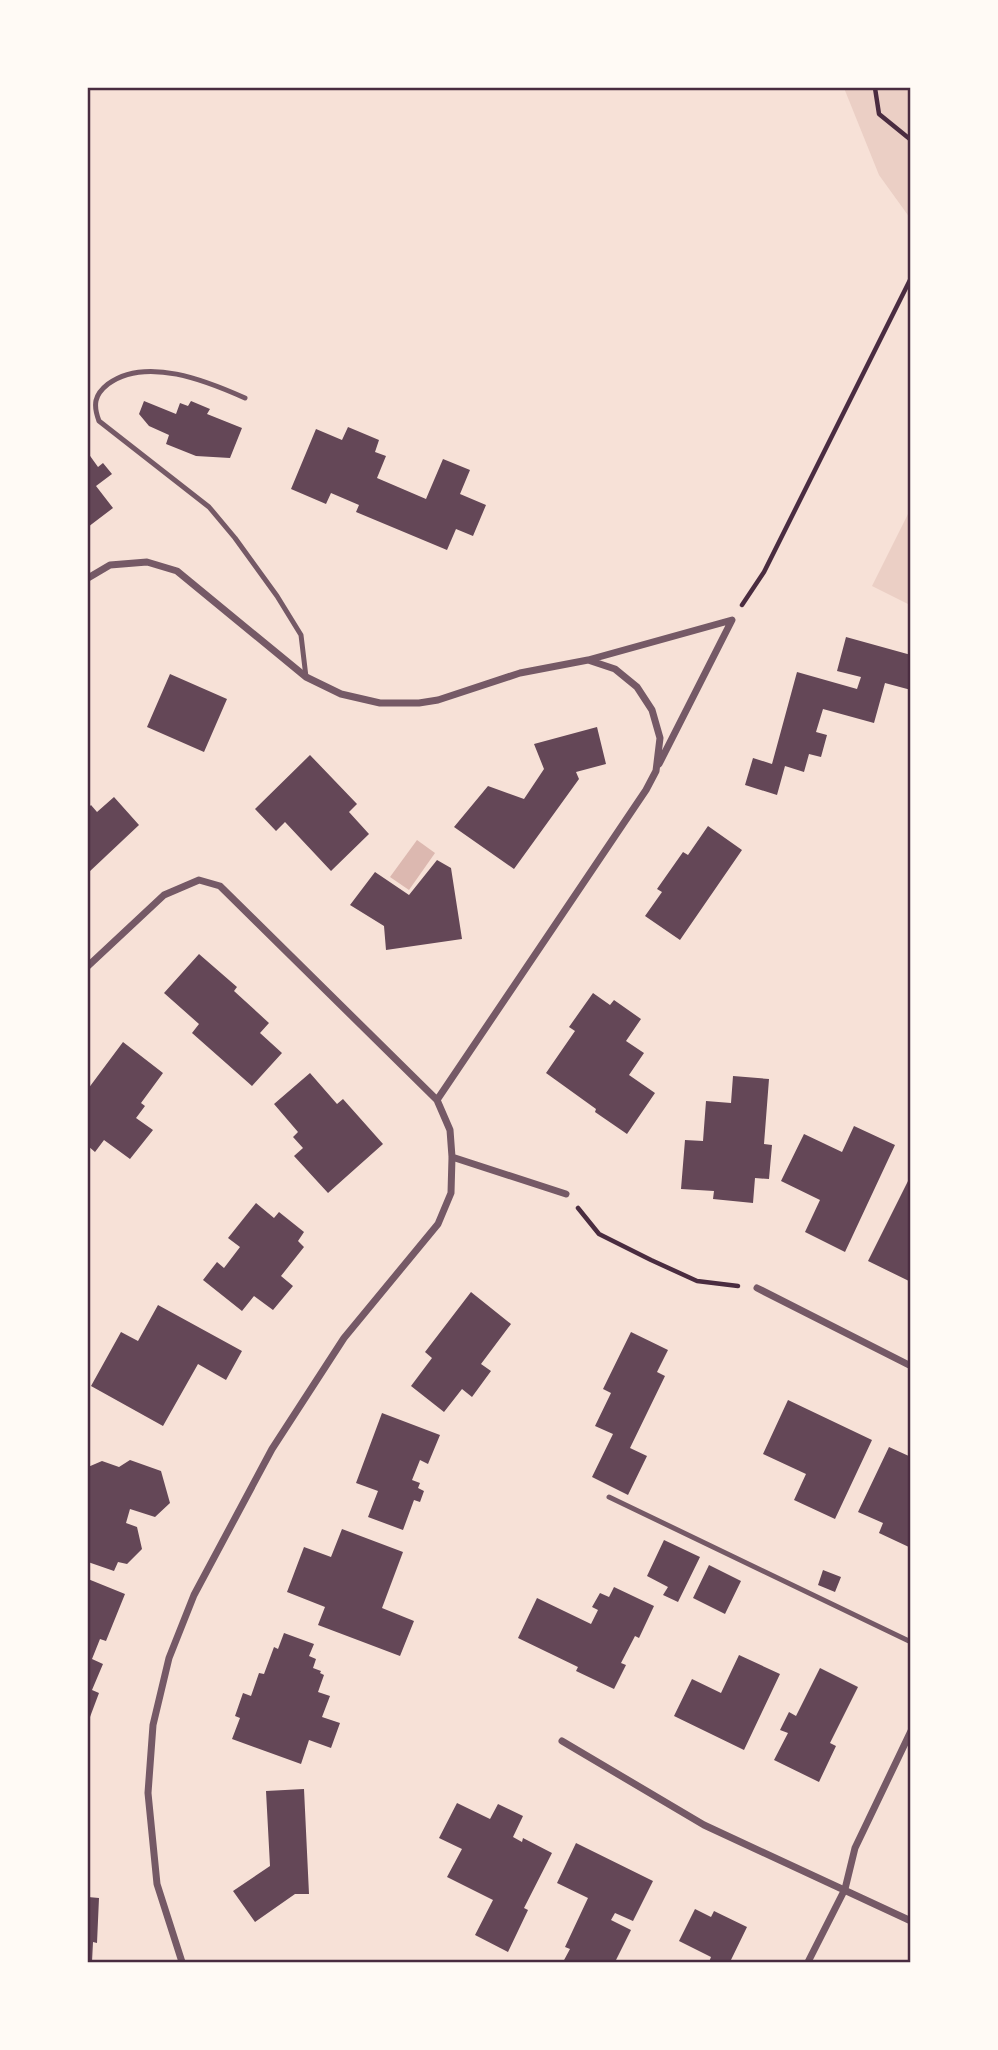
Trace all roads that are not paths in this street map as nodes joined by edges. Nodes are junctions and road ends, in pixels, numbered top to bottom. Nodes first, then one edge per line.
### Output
1 (245, 398) dead end
2 (88, 578) edge
3 (588, 660) junction
4 (306, 677) junction
5 (656, 771) junction
6 (88, 966) edge
7 (437, 1100) junction
8 (452, 1157) junction
9 (566, 1194) road end
10 (757, 1288) road end
11 (911, 1366) edge
12 (609, 1497) dead end
13 (911, 1642) edge
14 (911, 1731) edge
15 (562, 1741) dead end
16 (845, 1889) junction
17 (911, 1921) edge
18 (182, 1962) edge
19 (808, 1962) edge

1 - 4 lane
2 - 4 street
3 - 4 street
3 - 5 street
3 - 5 street
5 - 7 street
6 - 7 street
7 - 8 street
8 - 9 street
8 - 18 street
10 - 11 street
12 - 13 lane
14 - 16 street
15 - 16 street
16 - 17 street
16 - 19 street

